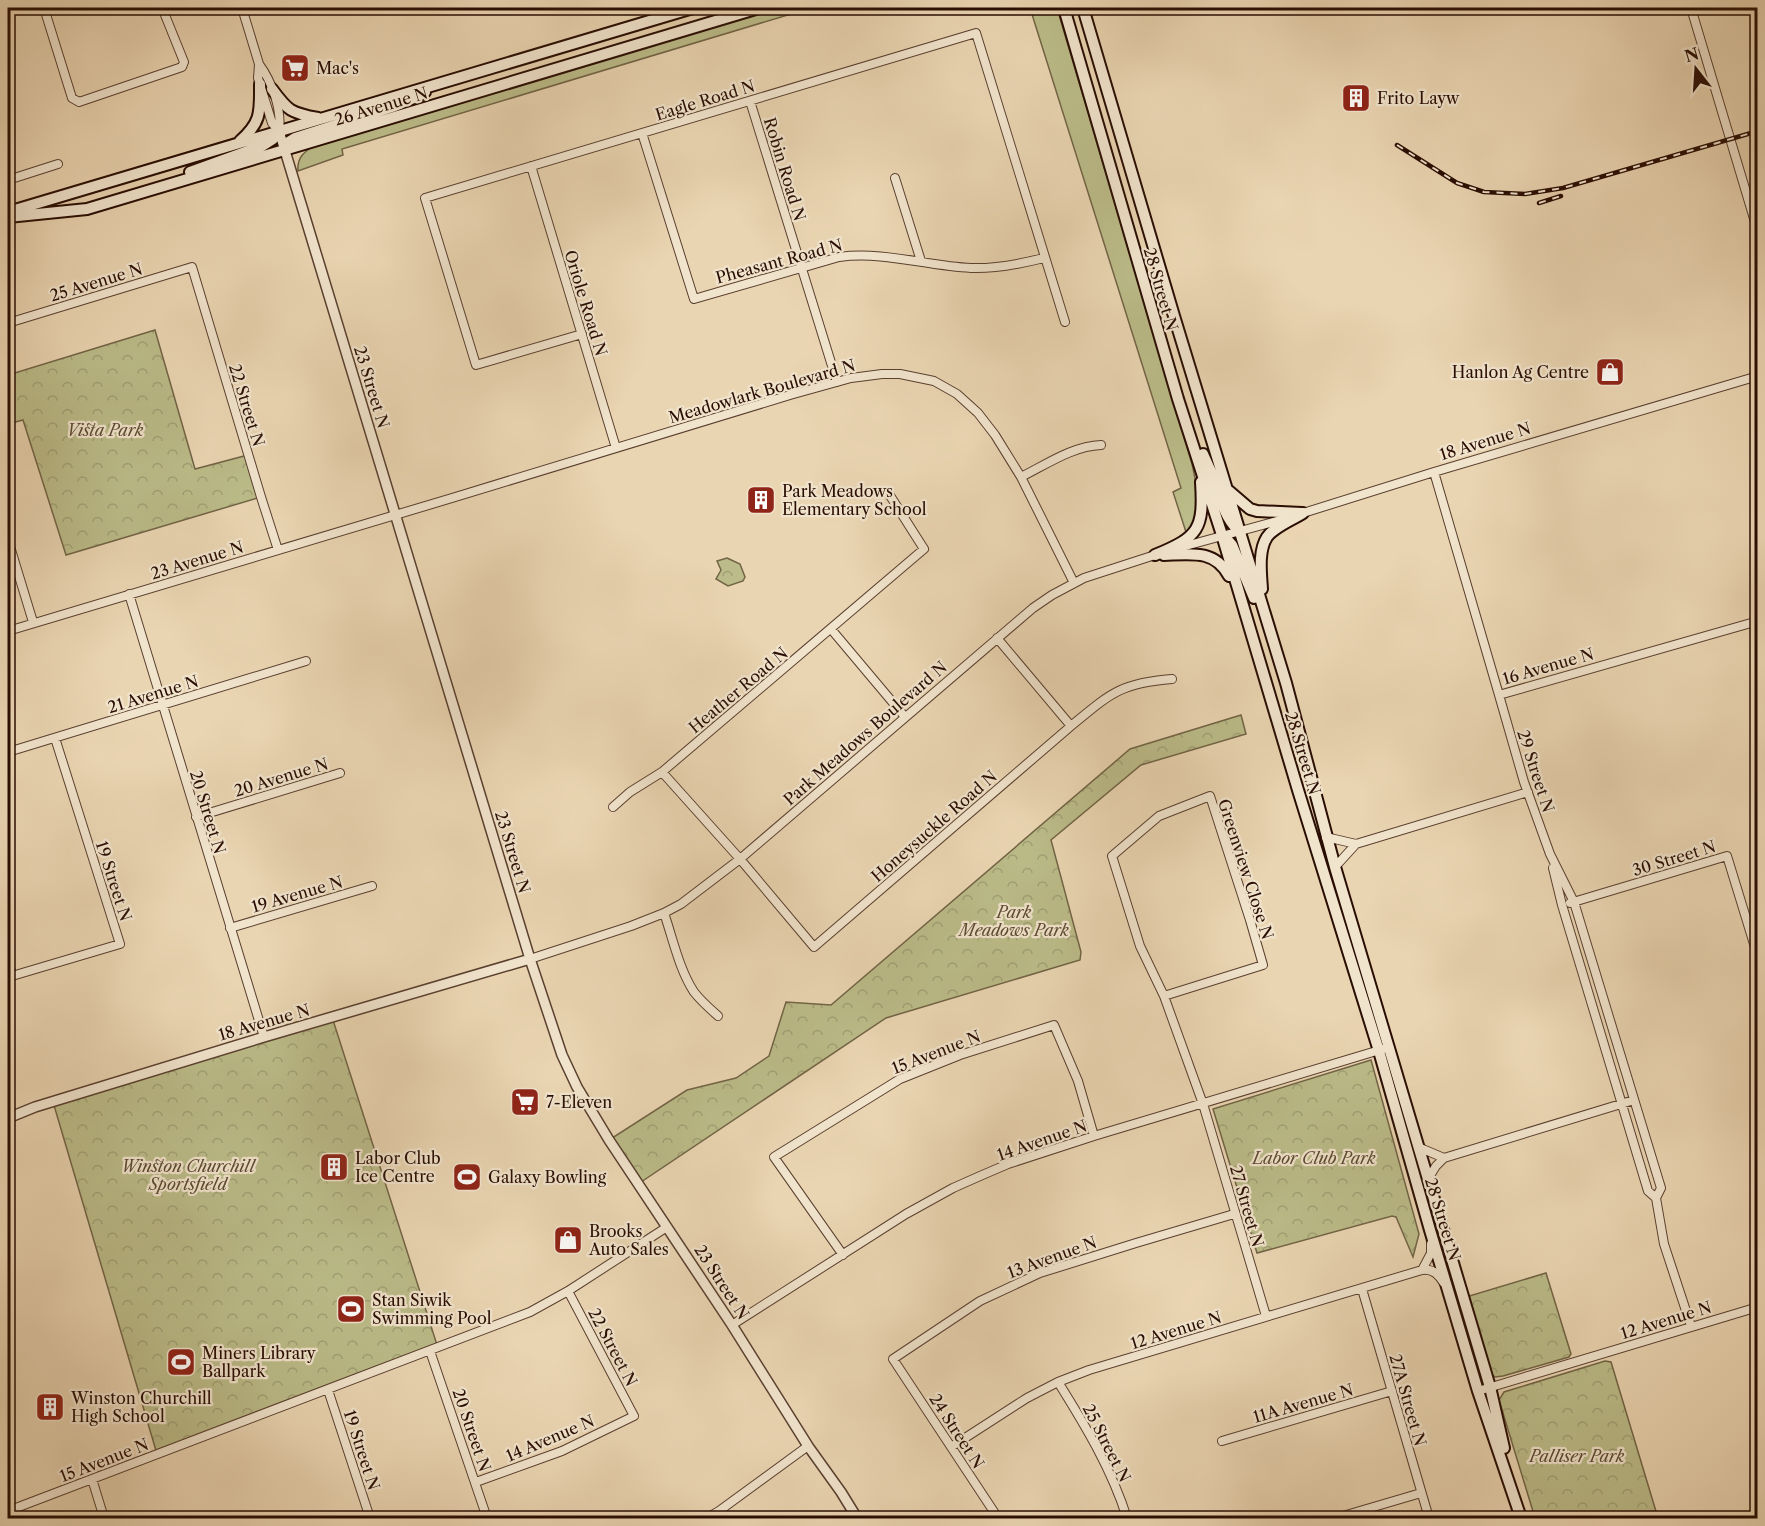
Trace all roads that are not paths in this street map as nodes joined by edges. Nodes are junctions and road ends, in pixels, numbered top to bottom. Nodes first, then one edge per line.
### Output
1 (44, 8) edge
2 (164, 8) edge
3 (242, 8) edge
4 (693, 8) edge
5 (759, 8) edge
6 (1064, 8) edge
7 (1081, 8) edge
8 (1691, 8) edge
9 (259, 64) junction
10 (260, 84) junction
11 (438, 84) junction
12 (272, 89) junction
13 (750, 101) junction
14 (321, 118) junction
15 (279, 131) junction
16 (642, 133) junction
17 (238, 143) junction
18 (284, 150) junction
19 (58, 164) dead end
20 (531, 166) junction
21 (895, 178) dead end
22 (8, 180) edge
23 (152, 190) junction
24 (8, 212) edge
25 (8, 217) edge
26 (1758, 232) edge
27 (1044, 258) junction
28 (921, 261) junction
29 (192, 267) joint
30 (802, 268) junction
31 (1065, 322) dead end
32 (8, 323) edge
33 (582, 334) junction
34 (1758, 376) edge
35 (837, 382) junction
36 (1178, 399) junction
37 (1101, 445) dead end
38 (616, 448) junction
39 (1201, 467) junction
40 (1434, 472) junction
41 (1021, 477) junction
42 (1227, 489) junction
43 (889, 494) dead end
44 (1303, 513) junction
45 (395, 515) junction
46 (1240, 531) junction
47 (1222, 535) junction
48 (8, 540) edge
49 (278, 549) junction
50 (1155, 555) junction
51 (1074, 583) junction
52 (129, 594) junction
53 (1242, 601) junction
54 (1264, 610) junction
55 (1758, 621) edge
56 (33, 622) junction
57 (831, 628) junction
58 (8, 631) edge
59 (997, 638) junction
60 (306, 661) dead end
61 (1172, 679) dead end
62 (1286, 683) junction
63 (1498, 695) junction
64 (162, 706) junction
65 (905, 717) junction
66 (1071, 726) junction
67 (55, 738) junction
68 (8, 752) edge
69 (662, 772) junction
70 (340, 773) dead end
71 (1528, 792) junction
72 (614, 807) dead end
73 (195, 817) junction
74 (1326, 837) junction
75 (1356, 844) junction
76 (1550, 854) junction
77 (740, 859) junction
78 (1335, 867) junction
79 (372, 886) dead end
80 (1574, 902) junction
81 (1562, 905) junction
82 (664, 913) junction
83 (230, 928) junction
84 (1758, 957) edge
85 (8, 959) edge
86 (530, 959) junction
87 (1164, 996) junction
88 (717, 1016) dead end
89 (264, 1037) junction
90 (1384, 1048) junction
91 (1634, 1100) junction
92 (1622, 1103) junction
93 (1203, 1104) junction
94 (8, 1118) edge
95 (1094, 1136) junction
96 (1419, 1147) junction
97 (1444, 1158) junction
98 (1428, 1179) junction
99 (1656, 1198) junction
100 (1234, 1214) junction
101 (667, 1227) junction
102 (1430, 1230) junction
103 (843, 1255) junction
104 (1422, 1270) junction
105 (1362, 1289) junction
106 (568, 1291) junction
107 (1449, 1291) junction
108 (1758, 1306) edge
109 (1266, 1316) junction
110 (732, 1325) junction
111 (1691, 1326) junction
112 (430, 1351) junction
113 (893, 1359) joint
114 (1058, 1382) junction
115 (1490, 1387) junction
116 (328, 1390) junction
117 (1478, 1390) junction
118 (1392, 1391) junction
119 (634, 1416) joint
120 (1222, 1441) dead end
121 (808, 1446) junction
122 (951, 1447) junction
123 (92, 1479) junction
124 (476, 1482) junction
125 (1421, 1493) junction
126 (1517, 1507) junction
127 (8, 1511) edge
128 (721, 1515) edge
129 (104, 1518) edge
130 (370, 1518) edge
131 (487, 1518) edge
132 (706, 1518) edge
133 (857, 1518) edge
134 (998, 1518) edge
135 (1127, 1518) edge
136 (1336, 1518) edge
137 (1429, 1518) edge
138 (1521, 1518) edge

1 - 2 street
3 - 9 street, 23 Street N
4 - 11 main road, 26 Avenue N
5 - 18 main road, 26 Avenue N
6 - 36 main road, 28 Street N
7 - 42 main road, 28 Street N
8 - 26 street
9 - 10 street, 23 Street N
9 - 12 street, 23 Street N
10 - 15 street, 23 Street N
10 - 17 main road
11 - 14 main road, 26 Avenue N
11 - 18 main road
12 - 14 main road
12 - 15 street, 23 Street N
13 - 16 street, Eagle Road N
13 - 27 street, Eagle Road N
13 - 30 street, Robin Road N
14 - 15 main road, 26 Avenue N
15 - 17 main road, 26 Avenue N
15 - 18 street, 23 Street N
15 - 23 main road
16 - 20 street, Eagle Road N
16 - 30 street, Pheasant Road N
17 - 24 main road, 26 Avenue N
18 - 23 main road, 26 Avenue N
18 - 45 street, 23 Street N
19 - 22 street
20 - 33 street, Oriole Road N
20 - 33 street, Eagle Road N
21 - 28 street
23 - 25 main road, 26 Avenue N
27 - 28 street, Pheasant Road N
27 - 31 street, Eagle Road N
28 - 30 street, Pheasant Road N
29 - 32 street, 25 Avenue N
29 - 49 street, 22 Street N
30 - 35 street, Robin Road N
33 - 38 street, Oriole Road N
34 - 40 street, 18 Avenue N
35 - 38 street, Meadowlark Boulevard N
35 - 41 street, Meadowlark Boulevard N
36 - 39 main road, 28 Street N
36 - 46 main road
37 - 41 street
38 - 45 street, Meadowlark Boulevard N
39 - 47 main road, 28 Street N
39 - 50 main road
40 - 44 street, 18 Avenue N
40 - 63 street, 16 Avenue N
41 - 51 street, Meadowlark Boulevard N
42 - 44 main road
42 - 46 main road, 28 Street N
43 - 57 street, Heather Road N
44 - 46 street, 18 Avenue N
44 - 54 main road
45 - 49 street, 23 Avenue N
45 - 86 street, 23 Street N
46 - 47 street, 18 Avenue N
46 - 54 main road, 28 Street N
47 - 50 street, Park Meadows Boulevard N
47 - 53 main road, 28 Street N
47 - 62 main road
48 - 56 street
49 - 52 street, 23 Avenue N
50 - 51 street, Park Meadows Boulevard N
50 - 53 main road
51 - 59 street, Park Meadows Boulevard N
52 - 56 street, 23 Avenue N
52 - 64 street, 20 Street N
53 - 90 main road, 28 Street N
54 - 62 main road, 28 Street N
55 - 63 street, 16 Avenue N
56 - 58 street, 23 Avenue N
57 - 65 street
57 - 69 street, Heather Road N
59 - 65 street, Park Meadows Boulevard N
59 - 66 street
60 - 64 street, 21 Avenue N
61 - 66 street, Honeysuckle Road N
62 - 74 main road, 28 Street N
63 - 71 street, 29 Street N
64 - 67 street, 21 Avenue N
64 - 73 street, 20 Street N
65 - 77 street, Park Meadows Boulevard N
66 - 77 street, Honeysuckle Road N
67 - 68 street, 21 Avenue N
67 - 85 street, 19 Street N
69 - 72 street, Heather Road N
69 - 77 street
70 - 73 street, 20 Avenue N
71 - 75 street
71 - 76 street, 29 Street N
73 - 83 street, 20 Street N
74 - 75 street
74 - 78 main road, 28 Street N
75 - 78 street
76 - 80 street
76 - 81 street
77 - 82 street, Park Meadows Boulevard N
78 - 90 main road, 28 Street N
79 - 83 street, 19 Avenue N
80 - 81 street, 30 Street N
80 - 84 street, 30 Street N
80 - 91 street
81 - 92 street
82 - 86 street, Park Meadows Boulevard N
82 - 88 street
83 - 89 street, 20 Street N
86 - 89 street, 18 Avenue N
86 - 101 street, 23 Street N
87 - 87 street, Greenview Close N
87 - 93 street, Greenview Close N
89 - 94 street, 18 Avenue N
90 - 93 street, 14 Avenue N
90 - 96 main road, 28 Street N
90 - 102 main road, 28 Street N
91 - 92 street
91 - 99 street
92 - 97 street
92 - 99 street
93 - 95 street, 14 Avenue N
93 - 100 street, 27 Street N
95 - 103 street, 14 Avenue N
95 - 103 street, 15 Avenue N
96 - 97 street
96 - 98 main road, 28 Street N
97 - 98 street
98 - 115 main road, 28 Street N
99 - 111 street
100 - 109 street, 27 Street N
100 - 113 street, 13 Avenue N
101 - 106 street, 15 Avenue N
101 - 110 street, 23 Street N
102 - 104 street
102 - 107 main road, 28 Street N
103 - 110 street, 14 Avenue N
104 - 105 street, 12 Avenue N
104 - 107 street
105 - 109 street, 12 Avenue N
105 - 118 street, 27A Street N
106 - 112 street, 15 Avenue N
106 - 119 street, 22 Street N
107 - 117 main road, 28 Street N
108 - 111 street, 12 Avenue N
109 - 114 street, 12 Avenue N
110 - 121 street, 23 Street N
111 - 115 street, 12 Avenue N
112 - 116 street, 15 Avenue N
112 - 124 street, 20 Street N
113 - 122 street, 24 Street N
114 - 122 street, 12 Avenue N
114 - 135 street, 25 Street N
115 - 117 street, 12 Avenue N
115 - 126 main road, 28 Street N
116 - 123 street, 15 Avenue N
116 - 130 street, 19 Street N
117 - 126 main road, 28 Street N
118 - 120 street, 11A Avenue N
118 - 125 street, 27A Street N
119 - 124 street, 14 Avenue N
121 - 128 street
121 - 133 street, 23 Street N
122 - 134 street, 24 Street N
123 - 127 street, 15 Avenue N
123 - 129 street
124 - 131 street, 20 Street N
125 - 136 street
125 - 137 street, 27A Street N
126 - 138 main road, 28 Street N
128 - 132 street

